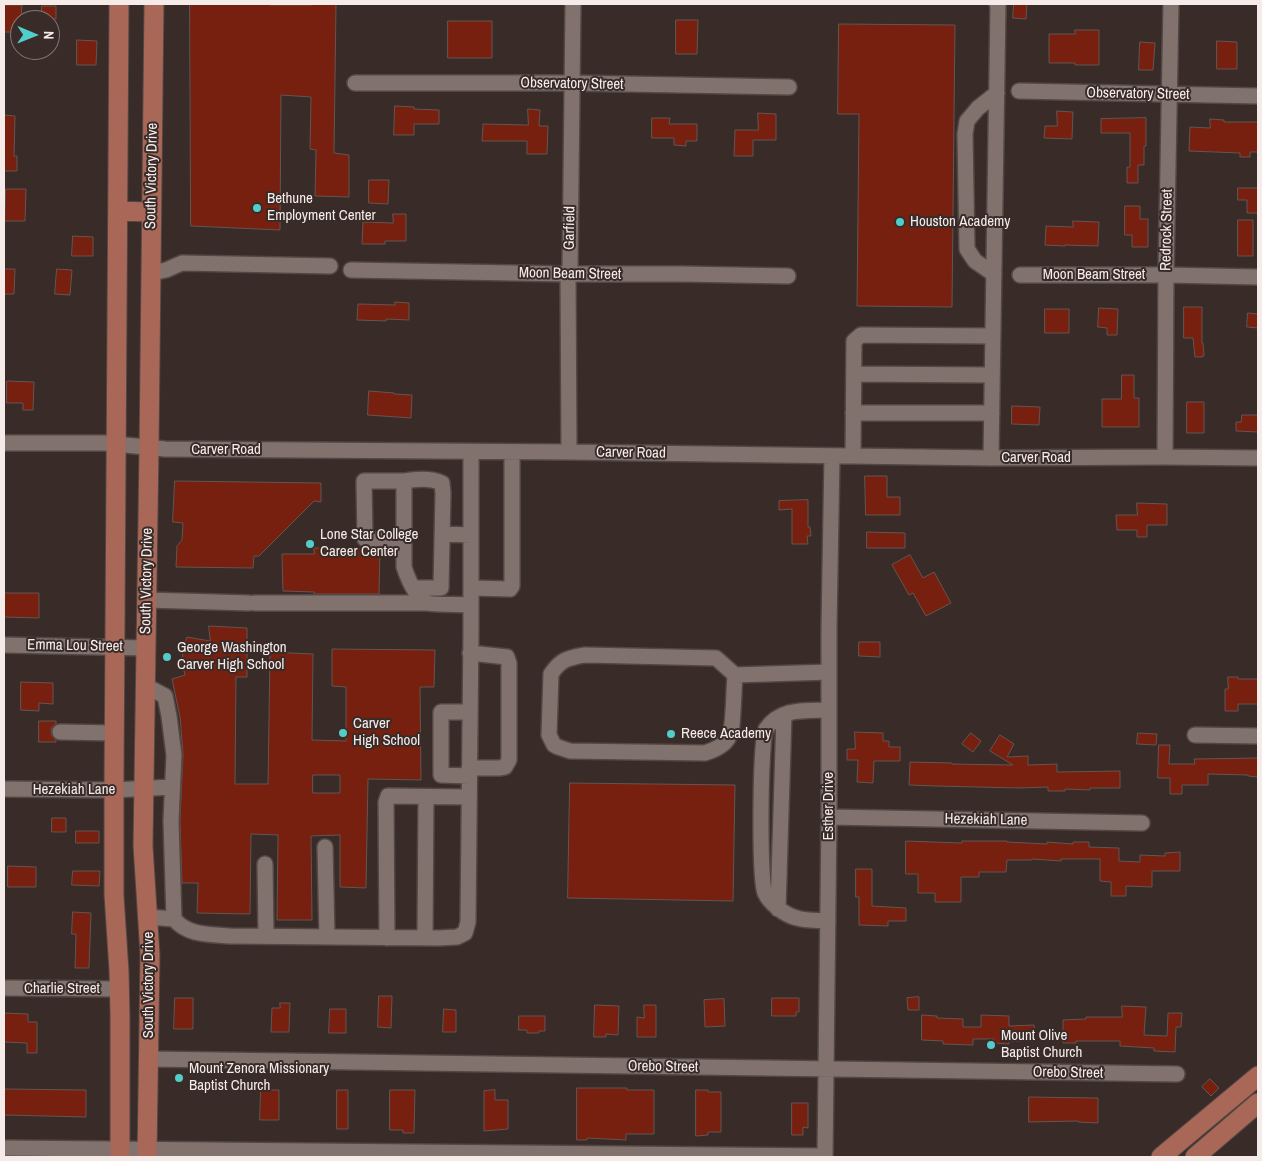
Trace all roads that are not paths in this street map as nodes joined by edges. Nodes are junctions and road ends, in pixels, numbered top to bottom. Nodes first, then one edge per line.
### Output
1 (119, 4) edge
2 (154, 4) edge
3 (573, 4) edge
4 (997, 4) edge
5 (1171, 4) edge
6 (572, 83) junction
7 (356, 84) dead end
8 (789, 88) dead end
9 (1018, 91) dead end
10 (996, 93) junction
11 (1170, 95) junction
12 (1258, 96) edge
13 (118, 211) junction
14 (152, 212) junction
15 (330, 266) dead end
16 (352, 270) dead end
17 (151, 273) junction
18 (568, 274) junction
19 (994, 274) junction
20 (1020, 275) dead end
21 (1166, 275) junction
22 (788, 276) dead end
23 (1258, 277) edge
24 (993, 336) junction
25 (854, 374) junction
26 (992, 375) junction
27 (853, 413) junction
28 (992, 413) junction
29 (4, 443) edge
30 (116, 444) junction
31 (149, 448) junction
32 (471, 452) junction
33 (512, 452) junction
34 (568, 452) junction
35 (832, 456) junction
36 (853, 456) junction
37 (1165, 457) junction
38 (991, 458) junction
39 (1258, 458) edge
40 (404, 481) junction
41 (442, 534) junction
42 (471, 535) junction
43 (404, 540) junction
44 (414, 588) junction
45 (471, 588) junction
46 (147, 600) junction
47 (428, 603) junction
48 (471, 605) junction
49 (4, 646) edge
50 (115, 647) junction
51 (146, 648) junction
52 (470, 653) junction
53 (829, 672) junction
54 (735, 675) junction
55 (146, 686) junction
56 (829, 710) junction
57 (470, 712) junction
58 (784, 715) junction
59 (60, 732) dead end
60 (114, 733) junction
61 (1195, 735) dead end
62 (1258, 736) edge
63 (469, 772) junction
64 (172, 787) junction
65 (144, 788) junction
66 (4, 789) edge
67 (114, 790) junction
68 (426, 797) junction
69 (468, 797) junction
70 (829, 817) junction
71 (1142, 823) dead end
72 (325, 847) dead end
73 (265, 864) dead end
74 (778, 909) junction
75 (148, 917) junction
76 (174, 919) junction
77 (828, 921) junction
78 (266, 936) junction
79 (327, 937) junction
80 (387, 938) junction
81 (425, 938) junction
82 (4, 988) edge
83 (120, 989) junction
84 (120, 1016) junction
85 (149, 1059) junction
86 (826, 1070) junction
87 (1178, 1074) dead end
88 (1256, 1083) edge
89 (1258, 1103) edge
90 (4, 1148) edge
91 (120, 1153) edge
92 (147, 1153) edge
93 (825, 1157) edge
94 (1161, 1157) edge
95 (1195, 1157) edge

1 - 13 main road, South Victory Drive
2 - 14 main road, South Victory Drive
3 - 6 street, Garfield
4 - 10 street
5 - 11 street, Redrock Street
6 - 7 street, Observatory Street
6 - 8 street, Observatory Street
6 - 18 street, Garfield
9 - 11 street, Observatory Street
10 - 19 street
10 - 19 street
11 - 12 street, Observatory Street
11 - 21 street, Redrock Street
13 - 14 main road
13 - 30 main road, South Victory Drive
14 - 17 main road, South Victory Drive
15 - 17 street
16 - 18 street, Moon Beam Street
17 - 31 main road, South Victory Drive
18 - 22 street, Moon Beam Street
18 - 34 street, Garfield
19 - 24 street
20 - 21 street, Moon Beam Street
21 - 23 street, Moon Beam Street
21 - 37 street, Redrock Street
24 - 25 street
24 - 26 street
25 - 26 street
25 - 27 street
26 - 28 street
27 - 28 street
27 - 36 street
28 - 38 street
29 - 30 street, Carver Road
30 - 31 street, Carver Road
30 - 50 main road, South Victory Drive
31 - 32 street, Carver Road
31 - 46 main road, South Victory Drive
32 - 33 street, Carver Road
32 - 42 street
33 - 34 street, Carver Road
33 - 45 street
34 - 35 street, Carver Road
35 - 36 street, Carver Road
35 - 53 street, Esther Drive
36 - 38 street, Carver Road
37 - 38 street, Carver Road
37 - 39 street, Carver Road
40 - 41 street
40 - 43 street
40 - 43 street
41 - 42 street
41 - 44 street
42 - 45 street
43 - 44 street
44 - 47 street
45 - 48 street
46 - 47 street
46 - 51 main road, South Victory Drive
47 - 48 street
48 - 52 street
49 - 50 street, Emma Lou Street
50 - 51 street, Emma Lou Street
50 - 60 main road, South Victory Drive
51 - 55 main road, South Victory Drive
52 - 57 street
52 - 63 street
53 - 54 street
53 - 56 street, Esther Drive
54 - 54 street
55 - 64 street
55 - 65 main road, South Victory Drive
56 - 58 street
56 - 70 street, Esther Drive
57 - 63 street
57 - 63 street
58 - 74 street
58 - 74 street
59 - 60 street
60 - 67 main road, South Victory Drive
61 - 62 street
63 - 69 street
64 - 65 street, Hezekiah Lane
64 - 76 street
65 - 67 street, Hezekiah Lane
65 - 75 main road, South Victory Drive
66 - 67 street, Hezekiah Lane
67 - 83 main road, South Victory Drive
68 - 69 street
68 - 80 street
68 - 81 street
69 - 81 street
70 - 71 street, Hezekiah Lane
70 - 77 street, Esther Drive
72 - 79 street
73 - 78 street
74 - 77 street
75 - 76 street
75 - 85 main road, South Victory Drive
76 - 78 street
77 - 86 street, Esther Drive
78 - 79 street
79 - 80 street
80 - 81 street
82 - 83 street, Charlie Street
83 - 84 main road, South Victory Drive
84 - 85 main road
84 - 91 main road, South Victory Drive
85 - 86 street, Orebo Street
85 - 92 main road, South Victory Drive
86 - 87 street, Orebo Street
86 - 93 street, Esther Drive
88 - 94 main road
89 - 95 main road
90 - 91 street
91 - 92 street
92 - 93 street

